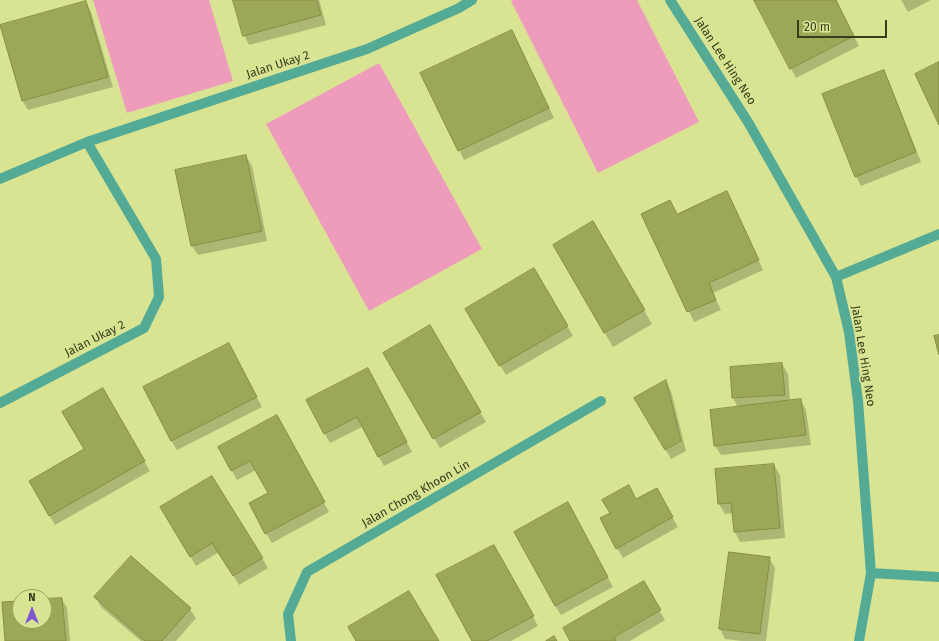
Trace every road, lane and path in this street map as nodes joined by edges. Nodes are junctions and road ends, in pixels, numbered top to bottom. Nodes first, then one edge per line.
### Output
1 (472, 0) edge
2 (670, 0) edge
3 (87, 142) junction
4 (0, 179) edge
5 (939, 234) edge
6 (836, 277) junction
7 (601, 401) dead end
8 (0, 403) edge
9 (871, 573) junction
10 (939, 577) edge
11 (291, 641) edge
12 (860, 641) edge

1 - 3 street, Jalan Ukay 2
2 - 6 street, Jalan Lee Hing Neo
3 - 4 street, Jalan Ukay 2
3 - 8 street, Jalan Ukay 2
5 - 6 street
6 - 9 street, Jalan Lee Hing Neo
7 - 11 street, Jalan Chong Khoon Lin
9 - 10 street
9 - 12 street, Jalan Lee Hing Neo

